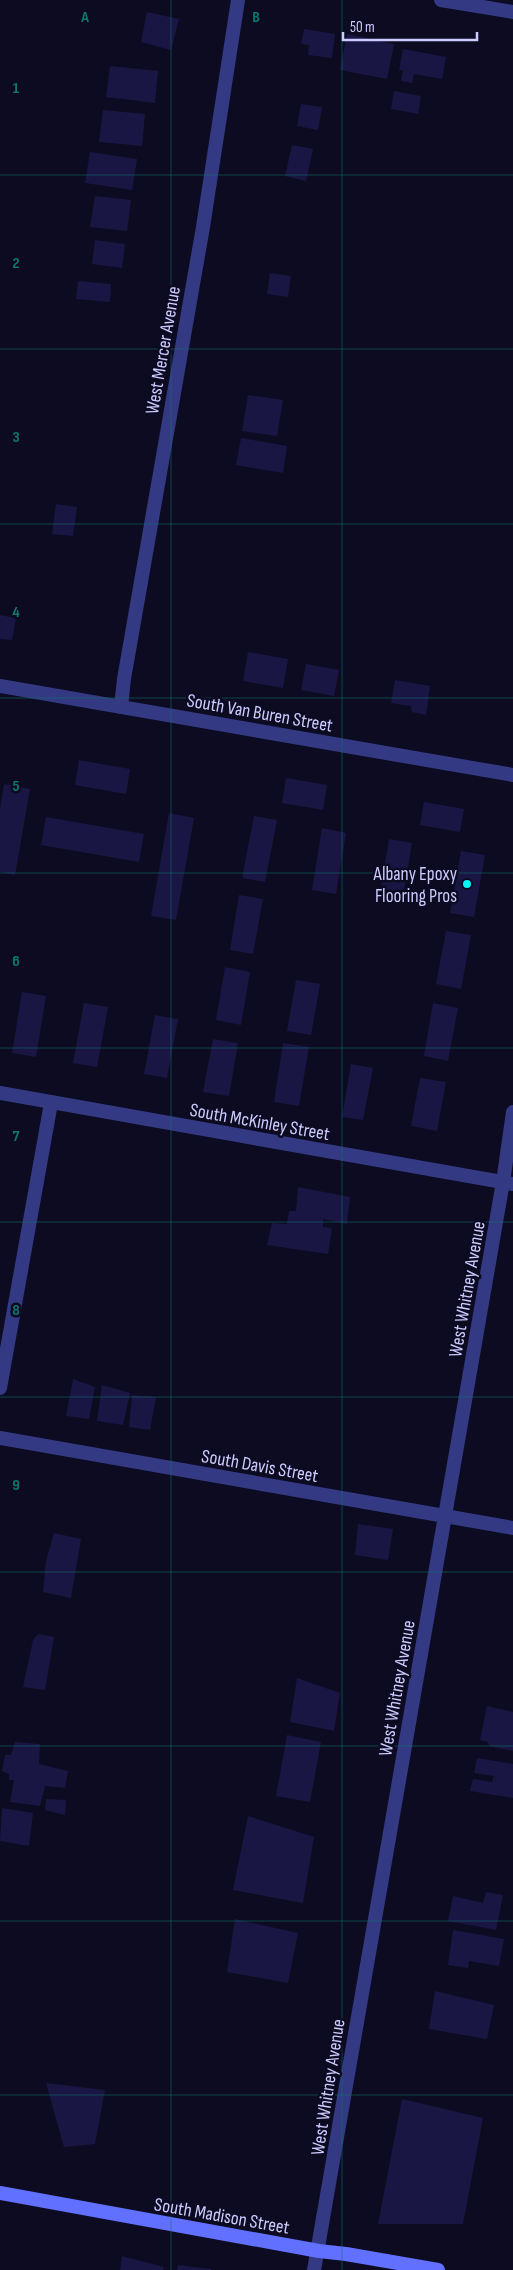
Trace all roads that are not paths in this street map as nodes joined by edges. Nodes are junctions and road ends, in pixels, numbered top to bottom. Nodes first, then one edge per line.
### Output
1 (238, 0) edge
2 (441, 0) edge
3 (513, 12) edge
4 (0, 686) edge
5 (121, 707) junction
6 (513, 775) edge
7 (0, 1093) edge
8 (51, 1103) junction
9 (513, 1112) edge
10 (508, 1183) edge
11 (0, 1388) edge
12 (0, 1438) edge
13 (446, 1516) junction
14 (513, 1528) edge
15 (0, 2193) edge
16 (319, 2251) junction
17 (314, 2270) edge
18 (438, 2270) edge

1 - 5 street, West Mercer Avenue
2 - 3 street
4 - 5 street, South Van Buren Street
5 - 6 street, South Van Buren Street
7 - 8 street, South McKinley Street
8 - 10 street, South McKinley Street
8 - 11 street
9 - 10 street, West Whitney Avenue
10 - 13 street, West Whitney Avenue
12 - 13 street, South Davis Street
13 - 14 street, South Davis Street
13 - 16 street, West Whitney Avenue
15 - 16 main road, South Madison Street
16 - 17 street, West Whitney Avenue
16 - 18 main road, South Madison Street

